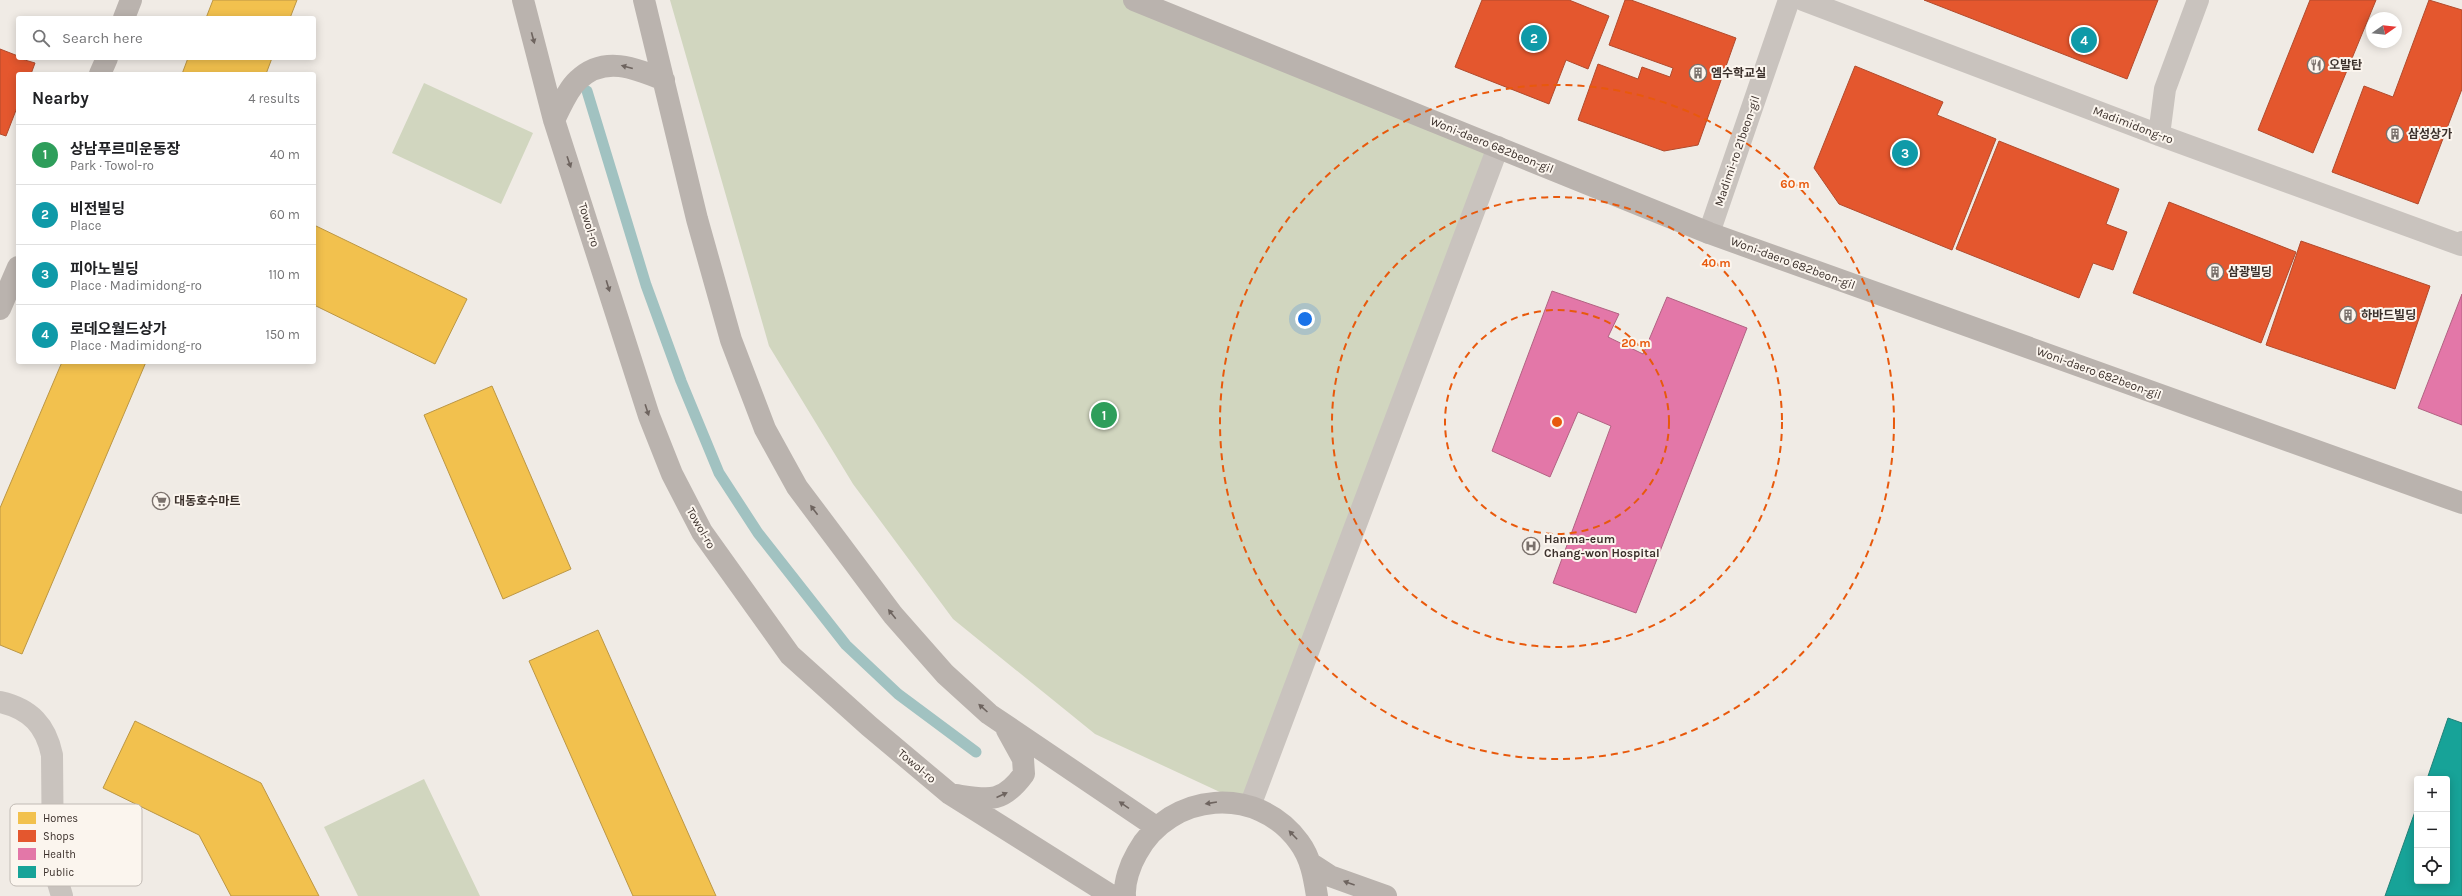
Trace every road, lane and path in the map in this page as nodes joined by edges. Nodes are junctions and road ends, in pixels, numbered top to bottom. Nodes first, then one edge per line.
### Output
1 (131, 0) edge
2 (523, 0) edge
3 (644, 0) edge
4 (1134, 0) edge
5 (1789, 0) edge
6 (1804, 0) edge
7 (2198, 0) edge
8 (125, 16) edge
9 (106, 60) edge
10 (101, 72) edge
11 (664, 80) junction
12 (554, 120) junction
13 (2159, 135) junction
14 (1498, 147) junction
15 (1709, 233) junction
16 (2462, 242) edge
17 (16, 272) edge
18 (0, 309) edge
19 (2462, 503) edge
20 (0, 702) edge
21 (1003, 724) junction
22 (950, 794) junction
23 (52, 804) edge
24 (1250, 806) junction
25 (1156, 827) junction
26 (1310, 863) junction
27 (59, 886) edge
28 (62, 896) edge
29 (1112, 896) edge
30 (1125, 896) edge
31 (1317, 896) edge
32 (1386, 896) edge

1 - 8 street
2 -> 12 street, Towol-ro
3 - 11 street
4 - 14 street, Woni-daero 682beon-gil
5 - 15 street, Madimi-ro 21beon-gil
6 - 13 street, Madimidong-ro
7 - 13 street
9 - 10 street
11 -> 12 street
21 -> 11 street
12 -> 22 street, Towol-ro
13 - 16 street, Madimidong-ro
14 - 15 street, Woni-daero 682beon-gil
14 - 24 street
15 - 19 street, Woni-daero 682beon-gil
17 - 18 street
20 - 23 street
22 -> 21 street
25 -> 21 street
22 - 29 street, Towol-ro
24 -> 25 street
26 -> 24 street
25 - 30 street
26 - 31 street
32 -> 26 street
27 - 28 street

